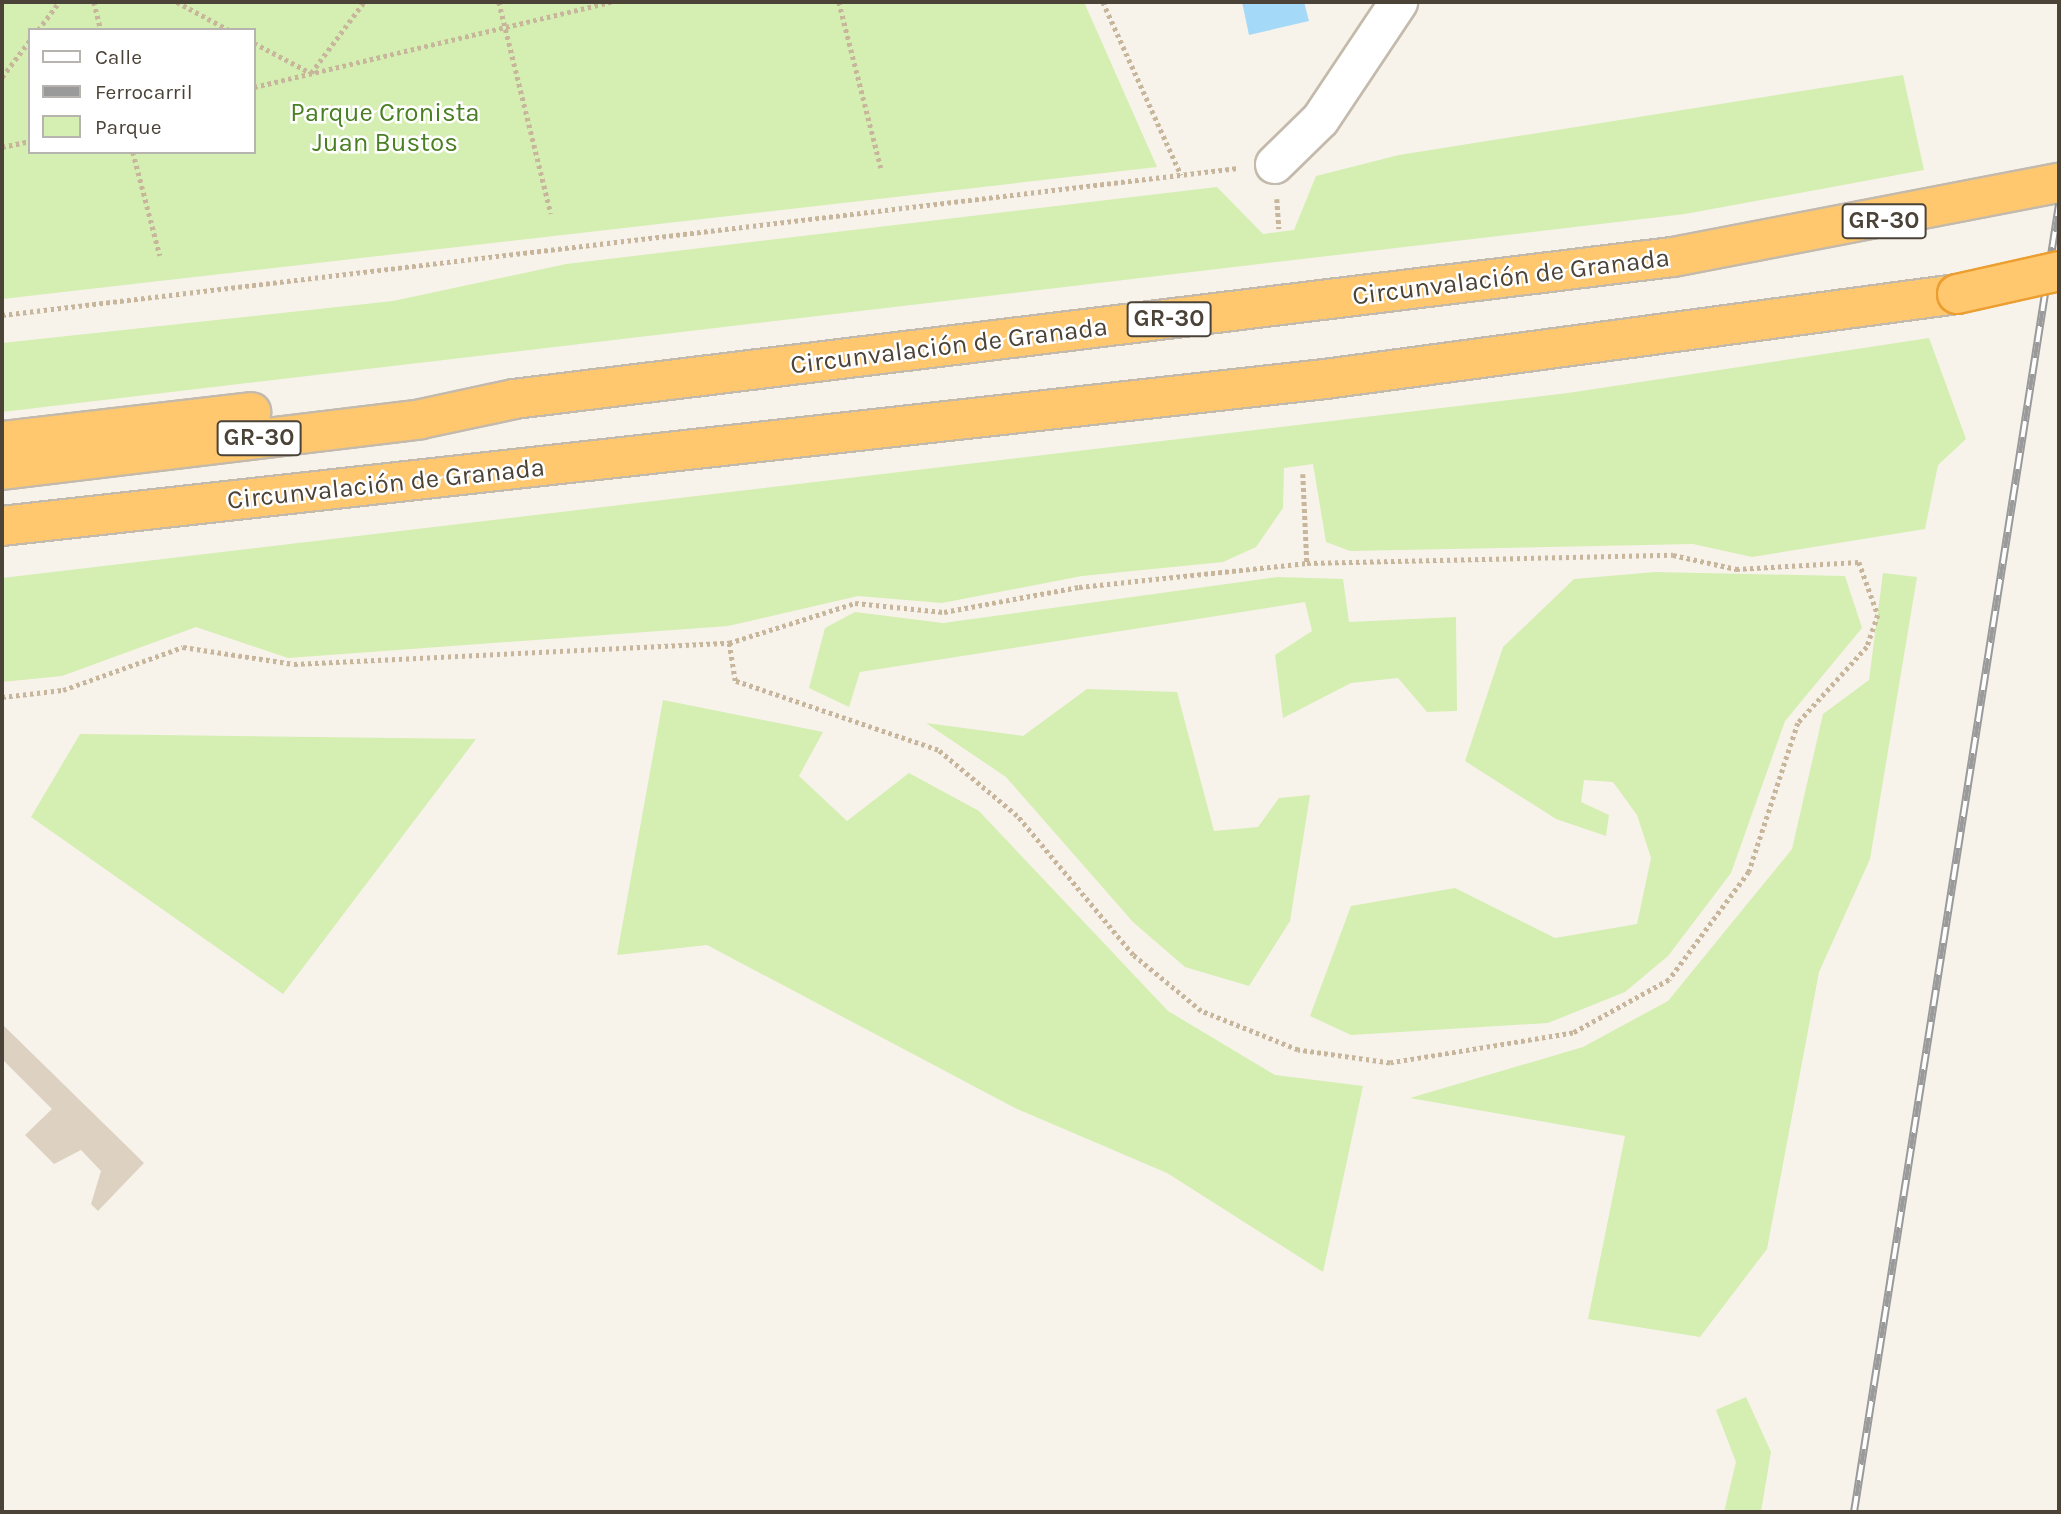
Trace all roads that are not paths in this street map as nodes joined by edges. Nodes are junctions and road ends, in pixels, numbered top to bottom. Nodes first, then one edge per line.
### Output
1 (1398, 2) edge
2 (1274, 164) road end
3 (2059, 183) edge
4 (2059, 271) edge
5 (514, 399) junction
6 (2, 441) edge
7 (2, 470) edge
8 (120, 514) junction
9 (2, 526) edge
10 (2, 550) edge

1 - 2 street
3 - 5 highway, Circunvalación de Granada / GR-30
4 - 8 highway, Circunvalación de Granada / GR-30, bridge
5 - 6 highway
5 - 7 highway, Circunvalación de Granada / GR-30
8 - 9 highway, Circunvalación de Granada / GR-30
8 - 10 highway

